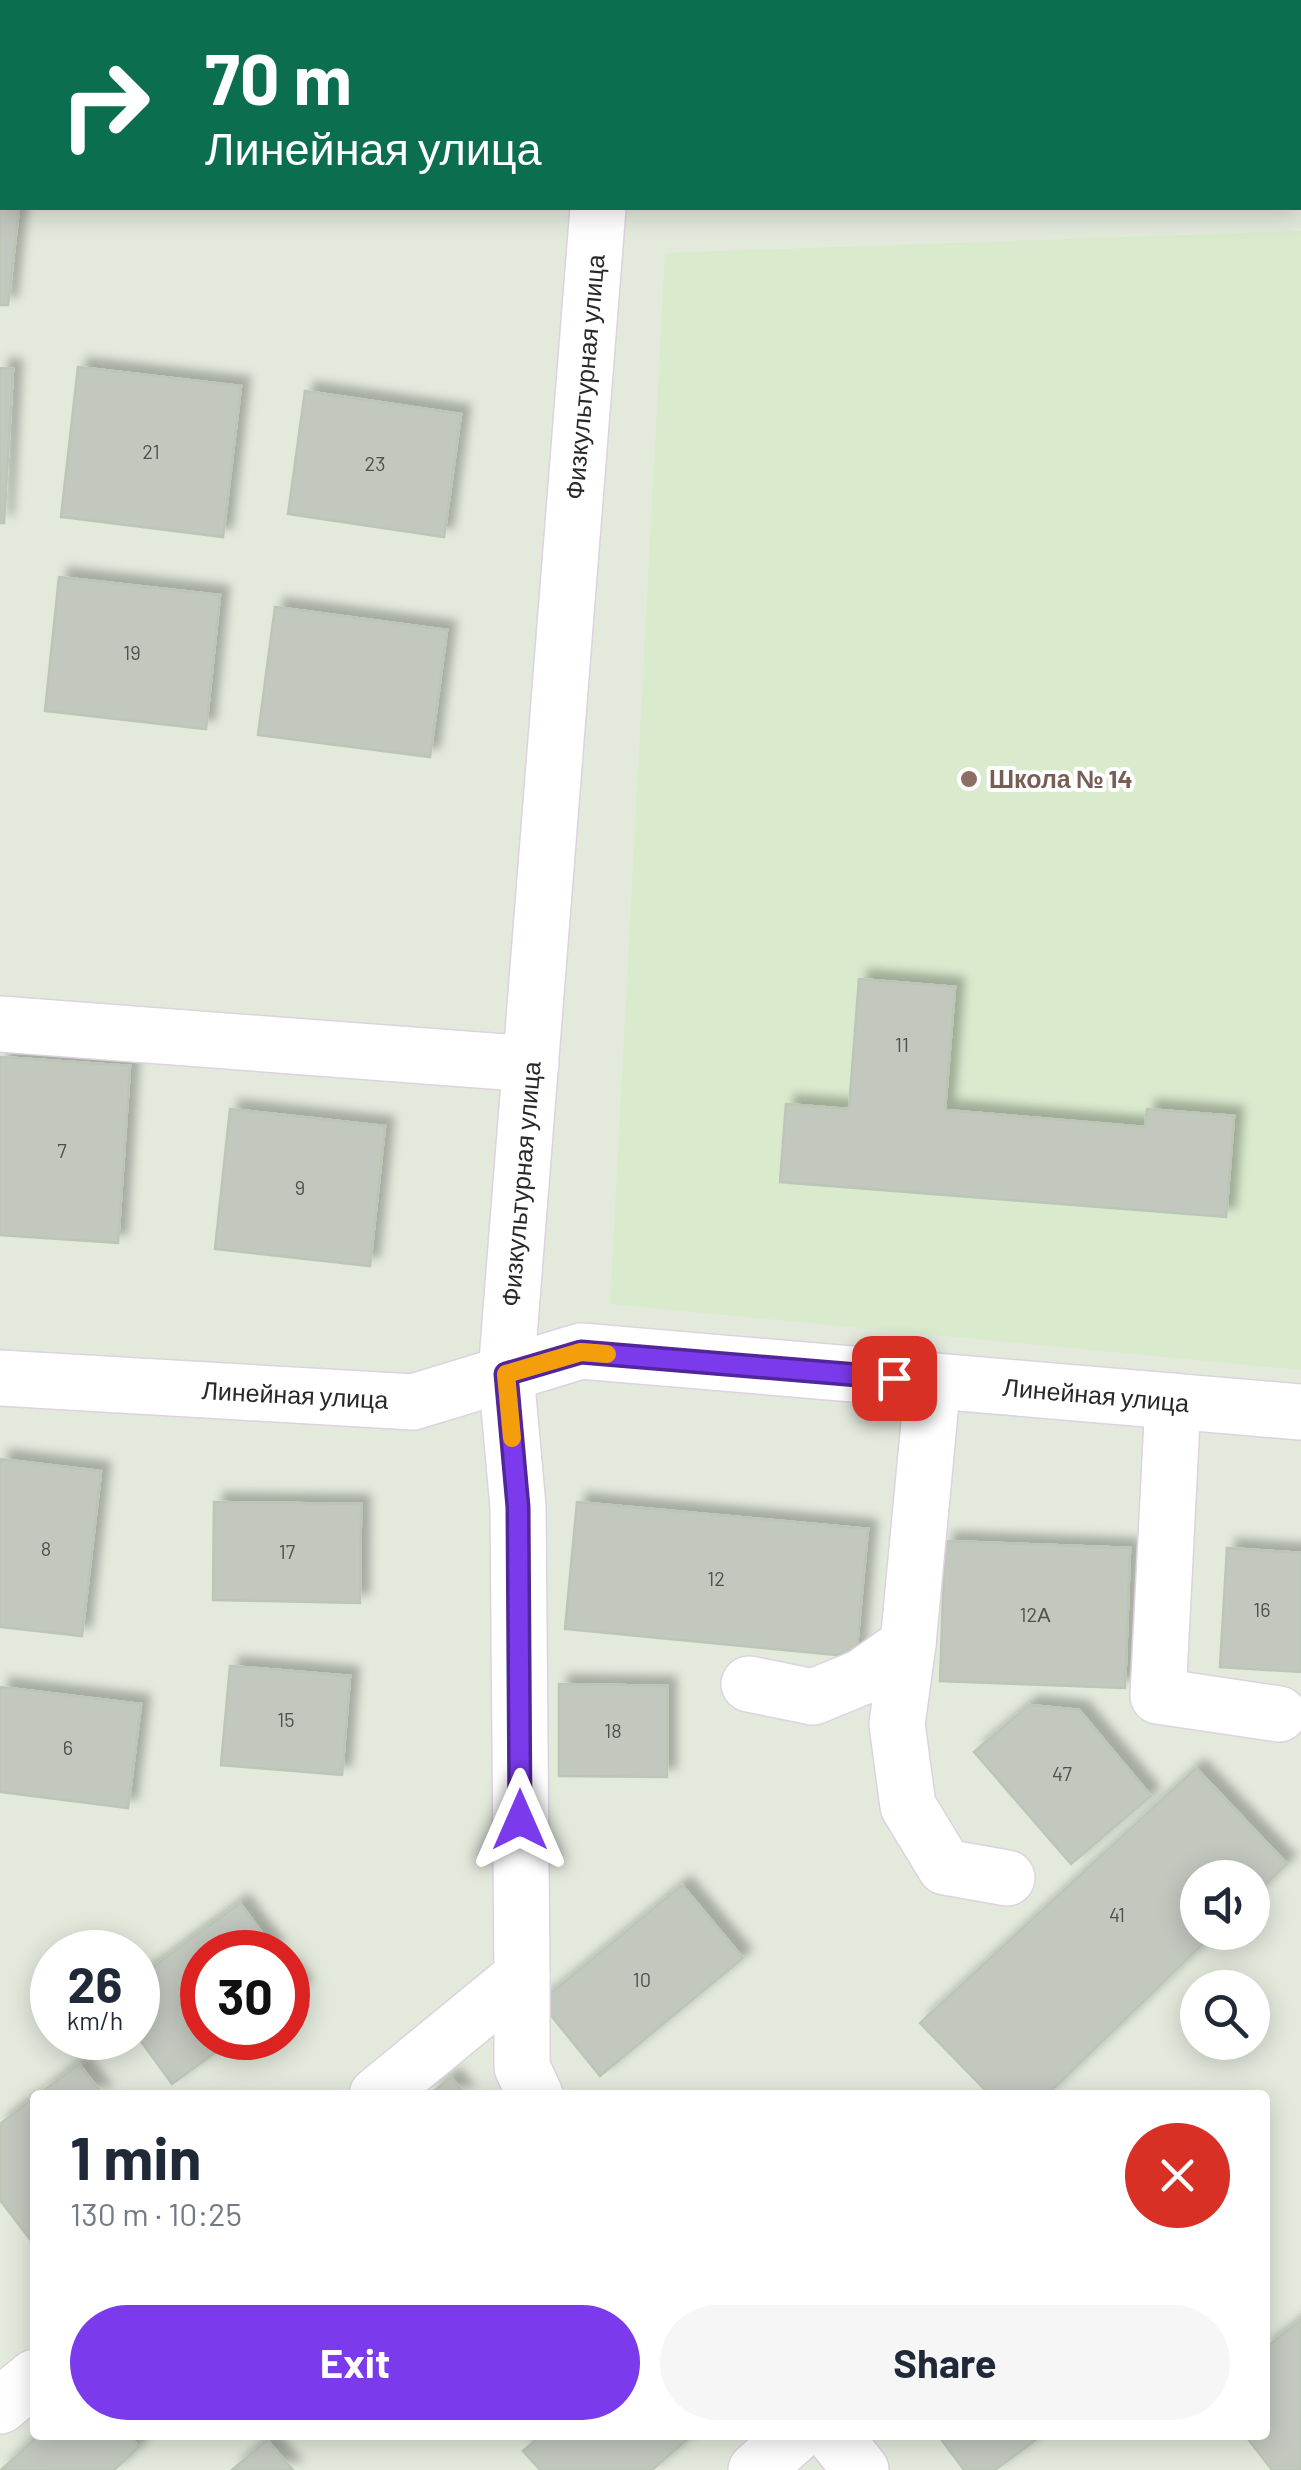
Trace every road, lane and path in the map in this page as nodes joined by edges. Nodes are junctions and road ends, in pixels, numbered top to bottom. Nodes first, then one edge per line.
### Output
1 (598, 210) edge
2 (0, 1024) edge
3 (531, 1064) junction
4 (506, 1374) junction
5 (0, 1378) edge
6 (933, 1382) junction
7 (1173, 1401) junction
8 (1301, 1412) edge
9 (908, 1644) junction
10 (749, 1684) dead end
11 (1279, 1714) dead end
12 (1007, 1878) dead end
13 (522, 1976) junction
14 (383, 2090) edge
15 (533, 2090) edge
16 (30, 2381) edge
17 (0, 2406) edge
18 (789, 2440) edge
19 (838, 2440) edge
20 (756, 2470) edge
21 (861, 2470) edge

1 - 3 street, Физкультурная улица
2 - 3 street
3 - 4 street, Физкультурная улица
4 - 5 street, Линейная улица
4 - 6 street, Линейная улица
4 - 13 street, Физкультурная улица
6 - 7 street, Линейная улица
6 - 9 street
7 - 8 street, Линейная улица
7 - 11 street
9 - 10 street
9 - 12 street
13 - 14 street
13 - 15 street, Физкультурная улица
16 - 17 street
18 - 20 street
19 - 21 street

